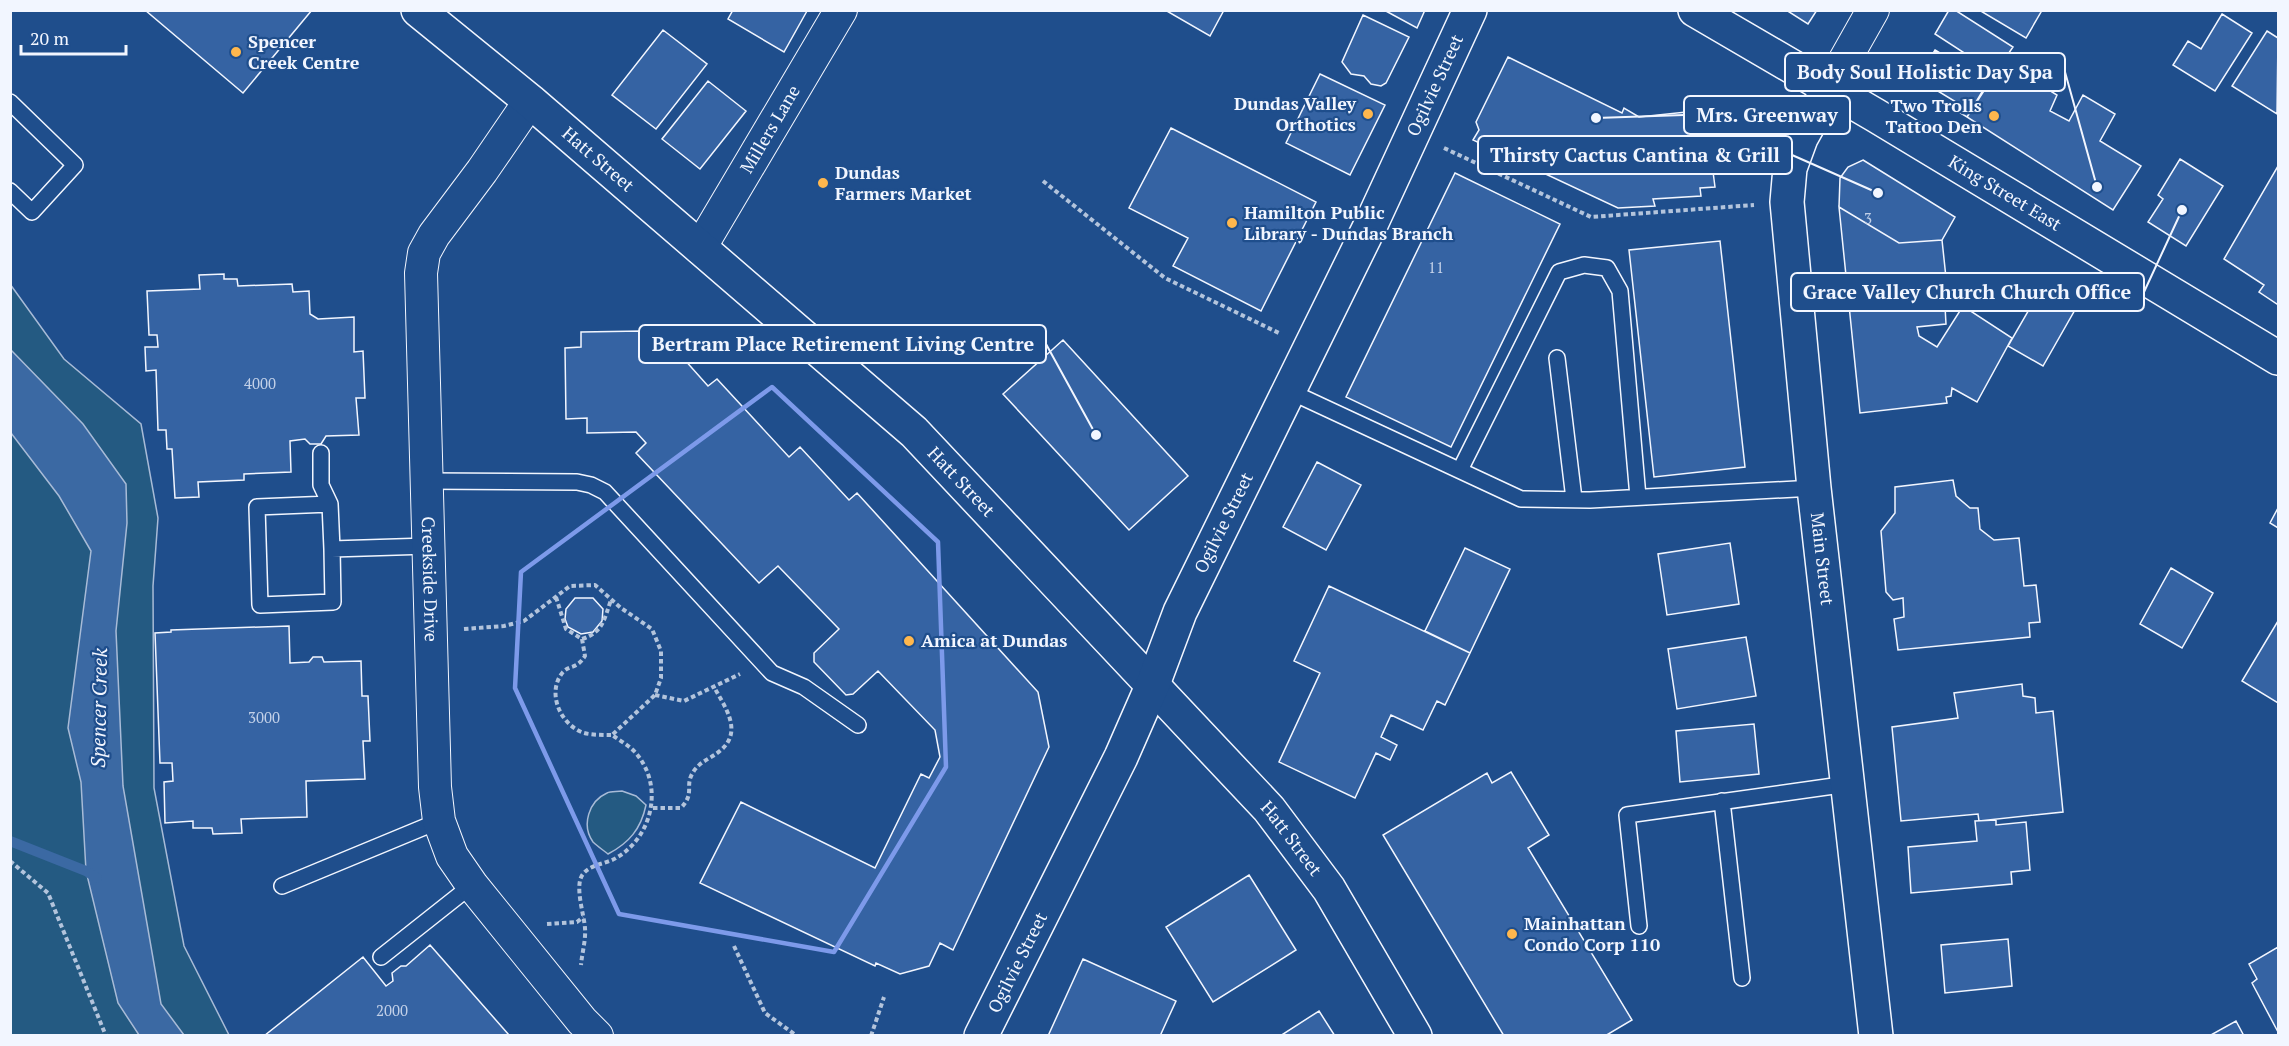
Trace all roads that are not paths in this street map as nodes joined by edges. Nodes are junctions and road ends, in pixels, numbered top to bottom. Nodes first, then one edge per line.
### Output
1 (418, 10) edge
2 (841, 10) edge
3 (1470, 10) edge
4 (1695, 10) edge
5 (1873, 10) edge
6 (1829, 88) junction
7 (530, 101) junction
8 (10, 102) edge
9 (10, 191) edge
10 (700, 248) junction
11 (1557, 358) dead end
12 (2278, 358) edge
13 (1289, 391) junction
14 (321, 453) dead end
15 (1460, 470) junction
16 (426, 481) junction
17 (1814, 488) junction
18 (1638, 497) junction
19 (1575, 499) junction
20 (330, 504) junction
21 (428, 546) junction
22 (332, 549) junction
23 (1153, 684) junction
24 (858, 725) dead end
25 (1848, 784) junction
26 (1722, 801) junction
27 (439, 821) junction
28 (472, 885) junction
29 (282, 886) dead end
30 (1639, 926) dead end
31 (381, 957) dead end
32 (1742, 978) dead end
33 (597, 1035) edge
34 (981, 1035) edge
35 (1415, 1035) edge
36 (1875, 1035) edge

1 - 7 main road, Hatt Street
2 - 10 street, Millers Lane
3 - 13 main road, Ogilvie Street
4 - 6 main road, King Street East
5 - 6 street
6 - 12 main road, King Street East
6 - 17 main road, Main Street
7 - 10 main road, Hatt Street
7 - 16 street, Creekside Drive
8 - 9 lane
10 - 23 main road, Hatt Street
11 - 19 lane
13 - 15 lane
13 - 23 main road, Ogilvie Street
14 - 20 lane
15 - 18 lane
15 - 19 lane
16 - 21 street, Creekside Drive
16 - 24 lane
17 - 18 lane
17 - 25 main road, Main Street
18 - 19 lane
20 - 22 lane
20 - 22 lane
21 - 22 lane
21 - 27 street, Creekside Drive
23 - 34 main road, Ogilvie Street
23 - 35 main road, Hatt Street
25 - 26 lane
25 - 36 main road, Main Street
26 - 30 lane
26 - 32 lane
27 - 28 street, Creekside Drive
27 - 29 lane
28 - 31 lane
28 - 33 street, Creekside Drive

